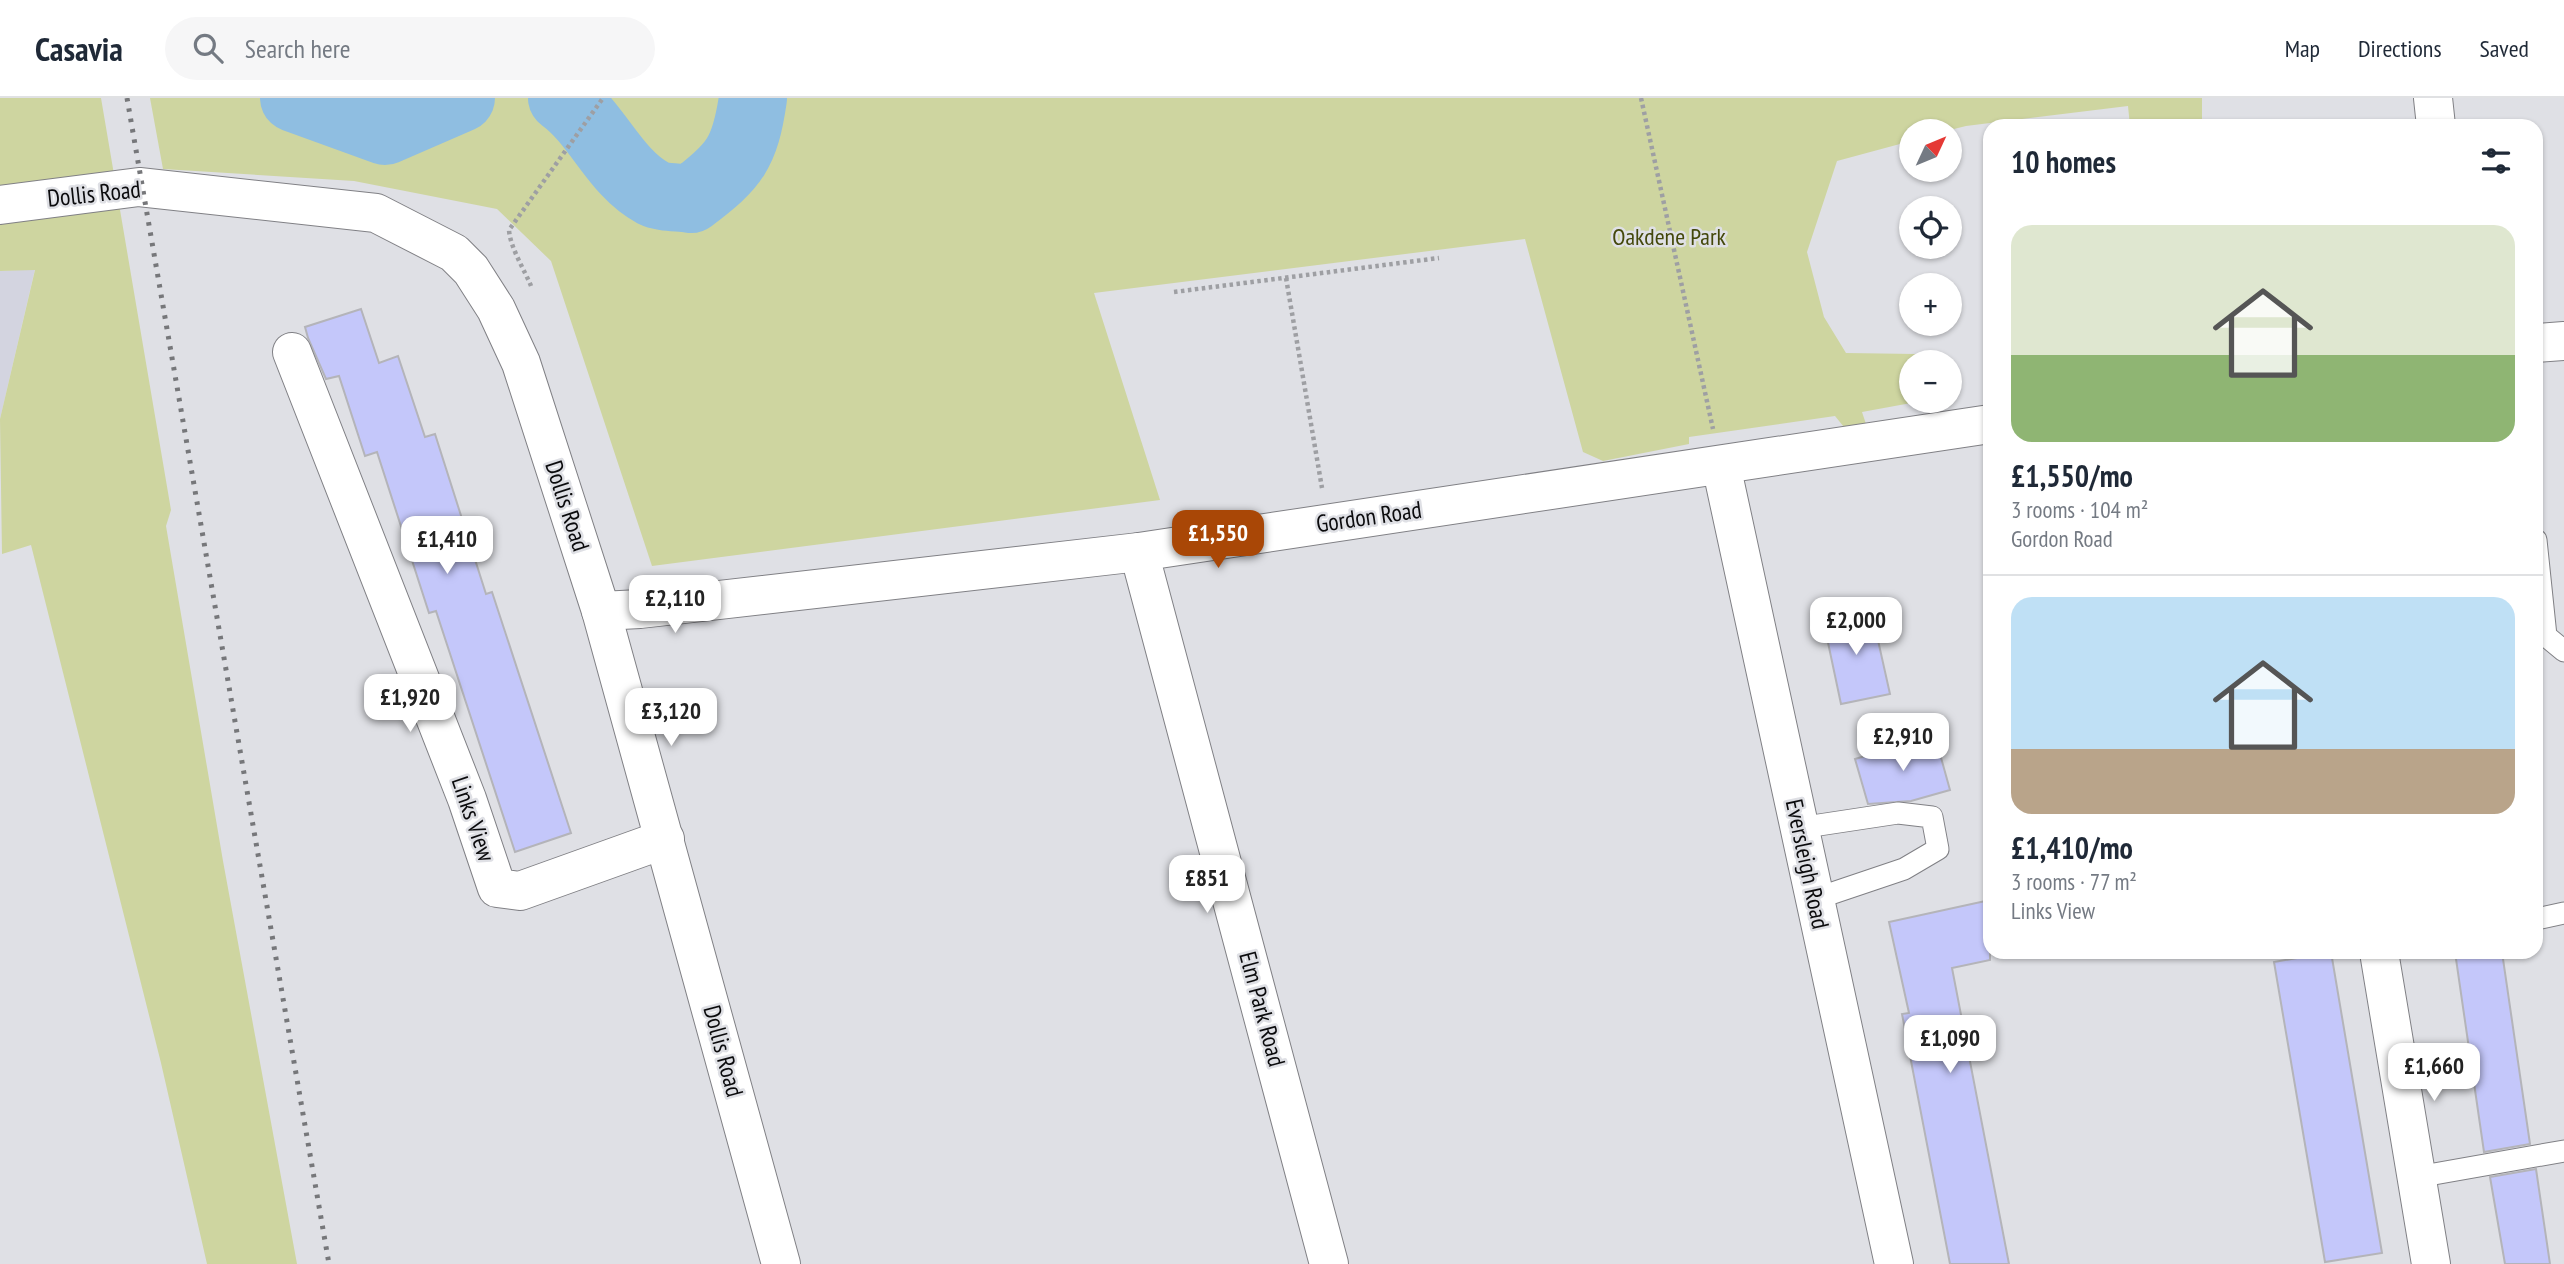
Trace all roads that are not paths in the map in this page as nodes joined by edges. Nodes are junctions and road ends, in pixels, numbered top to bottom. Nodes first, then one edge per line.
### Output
1 (2433, 98) edge
2 (2435, 119) edge
3 (0, 205) edge
4 (2564, 341) edge
5 (2543, 342) edge
6 (292, 352) dead end
7 (1983, 425) edge
8 (1721, 465) junction
9 (1139, 552) junction
10 (2543, 607) edge
11 (601, 611) junction
12 (2564, 651) edge
13 (1799, 828) junction
14 (666, 839) junction
15 (1815, 899) junction
16 (2564, 913) edge
17 (2543, 918) edge
18 (2380, 959) edge
19 (2564, 1151) edge
20 (2417, 1177) junction
21 (781, 1264) edge
22 (1329, 1264) edge
23 (1894, 1264) edge
24 (2431, 1264) edge

1 - 2 street
3 - 11 street, Dollis Road
4 - 5 street
6 - 14 street, Links View
7 - 8 street, Gordon Road
8 - 9 street, Gordon Road
8 - 13 street, Eversleigh Road
9 - 11 street, Gordon Road
9 - 22 street, Elm Park Road
10 - 12 lane
11 - 14 street, Dollis Road
13 - 15 street, Eversleigh Road
13 - 15 lane
14 - 21 street, Dollis Road
15 - 23 street, Eversleigh Road
16 - 17 lane
18 - 20 street
19 - 20 lane
20 - 24 street

